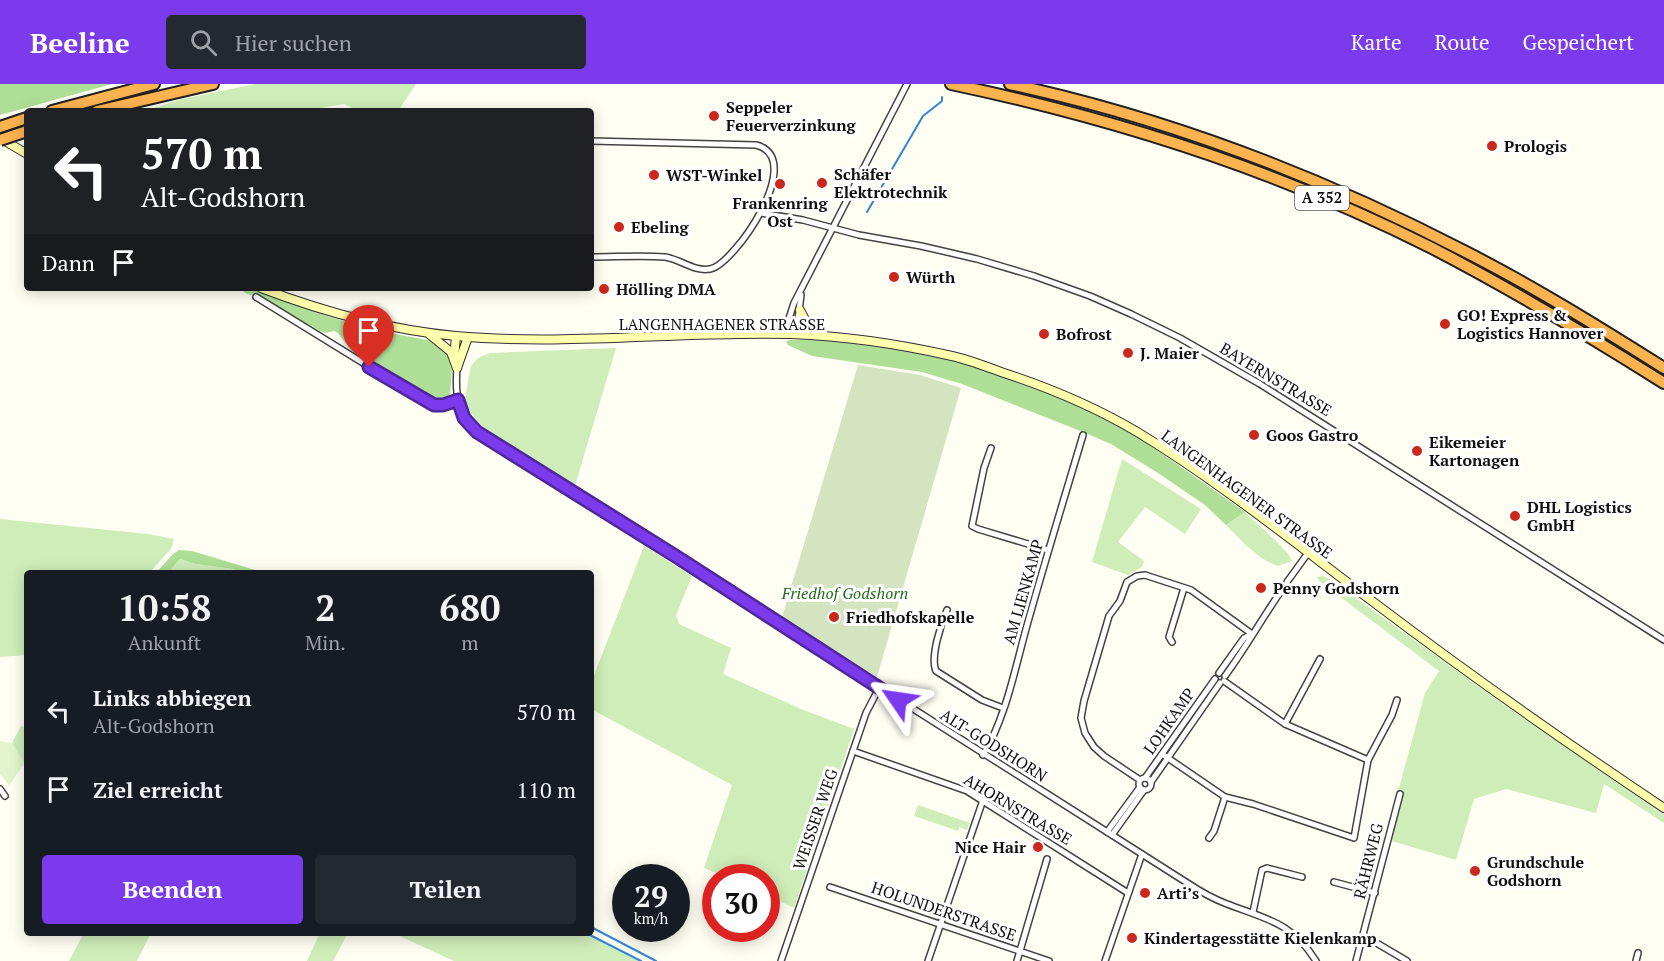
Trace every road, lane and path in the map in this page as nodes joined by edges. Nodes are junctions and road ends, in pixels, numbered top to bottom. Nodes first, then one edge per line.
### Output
1 (154, 84) edge
2 (213, 84) edge
3 (907, 84) edge
4 (951, 84) edge
5 (1010, 84) edge
6 (63, 108) edge
7 (110, 108) edge
8 (24, 119) edge
9 (0, 127) edge
10 (24, 132) edge
11 (0, 139) edge
12 (594, 141) edge
13 (24, 152) edge
14 (760, 213) junction
15 (834, 229) junction
16 (594, 256) edge
17 (270, 291) edge
18 (801, 294) junction
19 (256, 297) dead end
20 (800, 310) junction
21 (427, 333) junction
22 (784, 334) junction
23 (796, 335) junction
24 (456, 336) junction
25 (823, 336) junction
26 (468, 337) junction
27 (456, 364) junction
28 (1664, 368) edge
29 (1664, 382) edge
30 (458, 400) junction
31 (1083, 435) dead end
32 (991, 448) dead end
33 (1048, 550) junction
34 (1308, 553) junction
35 (1287, 582) dead end
36 (1184, 588) junction
37 (1281, 591) dead end
38 (947, 610) dead end
39 (1252, 634) junction
40 (1664, 640) edge
41 (1172, 642) dead end
42 (1320, 659) dead end
43 (1220, 678) junction
44 (879, 688) junction
45 (1397, 700) dead end
46 (1003, 708) junction
47 (1285, 724) junction
48 (853, 751) junction
49 (983, 755) junction
50 (1165, 756) junction
51 (1368, 760) junction
52 (1151, 782) junction
53 (1142, 784) junction
54 (0, 789) edge
55 (1400, 794) dead end
56 (5, 796) dead end
57 (1225, 797) junction
58 (982, 800) junction
59 (1664, 808) edge
60 (1110, 833) junction
61 (1209, 838) dead end
62 (1142, 854) junction
63 (1047, 859) dead end
64 (1302, 877) dead end
65 (1334, 882) dead end
66 (830, 887) dead end
67 (1128, 893) junction
68 (1375, 893) junction
69 (1253, 912) junction
70 (940, 924) junction
71 (1363, 935) junction
72 (1020, 951) junction
73 (1638, 953) dead end
74 (781, 961) edge
75 (928, 961) edge
76 (1017, 961) edge
77 (1049, 961) edge
78 (1105, 961) edge
79 (1316, 961) edge
80 (1356, 961) edge
81 (1407, 961) edge
82 (1636, 961) edge

1 - 6 highway
2 - 7 highway
3 - 15 street
4 - 29 highway, A 352
5 - 28 highway, A 352
8 - 9 highway
10 - 11 highway, bridge
11 - 13 main road
12 - 14 street
14 - 15 street, BAYERNSTRASSE
14 - 16 street
15 - 18 street
15 - 40 street, BAYERNSTRASSE
17 - 21 main road, LANGENHAGENER STRASSE
18 - 20 street
18 - 22 street
19 - 30 street
20 - 23 street
20 - 25 main road
21 - 24 main road, LANGENHAGENER STRASSE
21 - 27 main road
22 - 23 main road, LANGENHAGENER STRASSE
22 - 26 main road, LANGENHAGENER STRASSE
23 - 25 main road, LANGENHAGENER STRASSE
24 - 26 main road, LANGENHAGENER STRASSE
24 - 27 main road
25 - 34 main road, LANGENHAGENER STRASSE
26 - 27 main road
27 - 30 street, ALT-GODSHORN
30 - 44 street, ALT-GODSHORN
31 - 33 street, AM LIENKAMP
32 - 33 street
33 - 46 street, AM LIENKAMP
34 - 35 street
34 - 59 main road, LANGENHAGENER STRASSE
36 - 39 street
36 - 41 street
36 - 53 street
37 - 39 street, LOHKAMP
38 - 46 street
39 - 43 street, LOHKAMP
42 - 47 street
43 - 47 street
43 - 50 street, LOHKAMP
44 - 48 street, WEISSER WEG
44 - 49 street, ALT-GODSHORN
45 - 51 street
46 - 49 street, AM LIENKAMP
47 - 51 street
48 - 58 street, AHORNSTRASSE
48 - 74 street, WEISSER WEG
49 - 60 street, ALT-GODSHORN
50 - 52 street, LOHKAMP
50 - 53 street, LOHKAMP
50 - 57 street
51 - 57 street
52 - 53 street, LOHKAMP
52 - 53 street, LOHKAMP
53 - 60 street, LOHKAMP
54 - 56 street
55 - 68 street, RÄHRWEG
57 - 61 street
58 - 67 street, AHORNSTRASSE
58 - 70 street
60 - 62 street, ALT-GODSHORN
62 - 67 street
62 - 69 street, ALT-GODSHORN
63 - 72 street
64 - 69 street
65 - 68 street
66 - 70 street, HOLUNDERSTRASSE
67 - 78 street
68 - 71 street, RÄHRWEG
69 - 79 street, ALT-GODSHORN
70 - 72 street, HOLUNDERSTRASSE
70 - 75 street
71 - 80 street, RÄHRWEG
71 - 81 street
72 - 76 street
72 - 77 street, HOLUNDERSTRASSE
73 - 82 street

